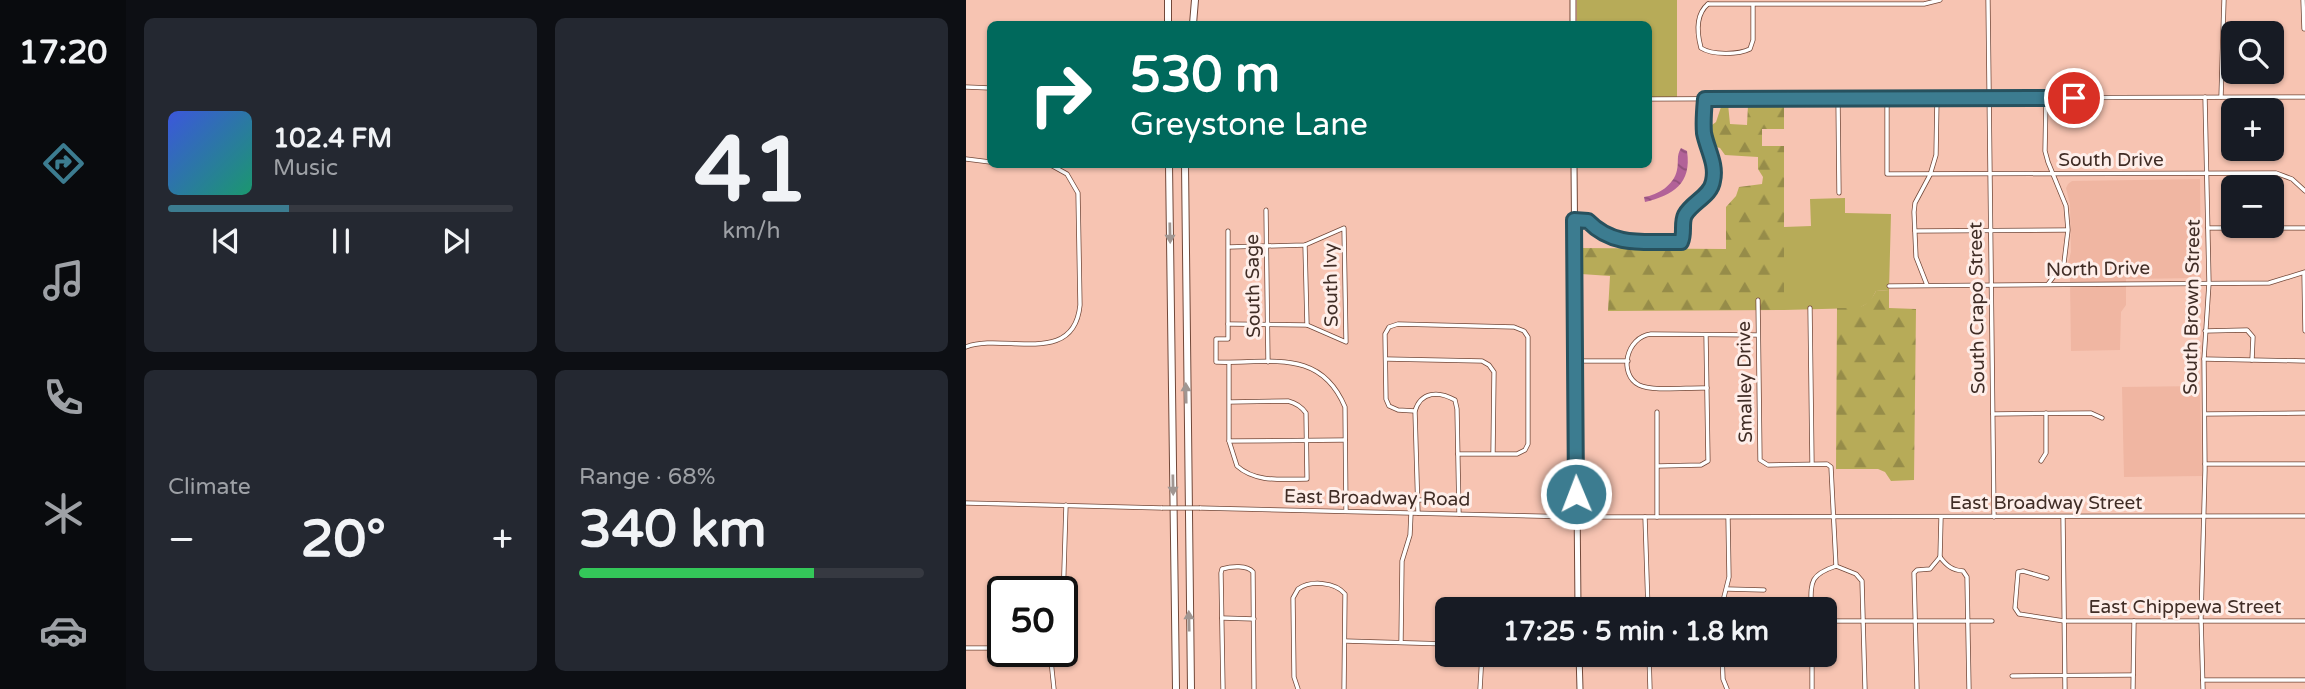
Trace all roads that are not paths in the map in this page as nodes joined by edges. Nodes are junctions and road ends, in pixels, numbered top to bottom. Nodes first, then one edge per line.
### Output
1 (1168, 0) edge
2 (1195, 0) edge
3 (1573, 0) edge
4 (1940, 0) edge
5 (1988, 0) edge
6 (2224, 0) edge
7 (2304, 0) edge
8 (1707, 2) edge
9 (1754, 5) junction
10 (1168, 21) edge
11 (1193, 21) edge
12 (1573, 21) edge
13 (2304, 29) edge
14 (966, 87) edge
15 (987, 88) edge
16 (2205, 97) junction
17 (2221, 97) junction
18 (2305, 97) edge
19 (1937, 98) junction
20 (1988, 98) junction
21 (2046, 98) junction
22 (1652, 99) edge
23 (1705, 99) junction
24 (1838, 99) junction
25 (1887, 99) junction
26 (966, 159) edge
27 (987, 162) edge
28 (1056, 168) edge
29 (1169, 168) edge
30 (1185, 168) edge
31 (1574, 168) edge
32 (2053, 174) junction
33 (2207, 174) junction
34 (1930, 175) junction
35 (1990, 175) junction
36 (2305, 191) edge
37 (1839, 193) dead end
38 (1266, 210) dead end
39 (1574, 220) junction
40 (2208, 228) junction
41 (2305, 228) edge
42 (1991, 230) junction
43 (2068, 230) junction
44 (1228, 231) dead end
45 (1915, 231) junction
46 (1305, 245) junction
47 (1267, 246) junction
48 (1228, 247) junction
49 (2305, 273) edge
50 (2210, 282) junction
51 (2048, 284) junction
52 (1927, 285) junction
53 (1991, 285) junction
54 (1889, 286) dead end
55 (1758, 300) dead end
56 (1810, 308) dead end
57 (1268, 323) junction
58 (1228, 324) junction
59 (1307, 325) junction
60 (2205, 331) junction
61 (2305, 331) edge
62 (1706, 335) junction
63 (1758, 335) junction
64 (966, 347) edge
65 (1386, 359) junction
66 (2204, 359) junction
67 (2252, 360) junction
68 (1576, 361) junction
69 (1628, 361) junction
70 (2305, 361) edge
71 (1268, 362) junction
72 (1229, 363) junction
73 (1707, 388) junction
74 (1230, 402) junction
75 (1415, 411) junction
76 (1657, 412) dead end
77 (2046, 413) junction
78 (2305, 413) edge
79 (1993, 414) junction
80 (2205, 414) junction
81 (2102, 418) dead end
82 (1307, 440) junction
83 (1345, 440) junction
84 (1229, 441) junction
85 (1493, 453) junction
86 (1458, 454) junction
87 (2041, 461) dead end
88 (1812, 464) junction
89 (2206, 464) junction
90 (2305, 464) edge
91 (1658, 466) junction
92 (1418, 500) junction
93 (1459, 500) junction
94 (966, 503) edge
95 (1066, 505) junction
96 (1346, 511) junction
97 (1411, 513) junction
98 (1418, 513) junction
99 (1459, 514) junction
100 (2305, 516) edge
101 (1576, 517) junction
102 (1646, 517) junction
103 (1657, 517) junction
104 (1728, 517) junction
105 (1787, 517) joint
106 (1834, 517) junction
107 (1994, 517) junction
108 (2063, 517) junction
109 (2204, 517) junction
110 (1941, 518) junction
111 (1940, 557) junction
112 (1836, 566) junction
113 (1064, 576) edge
114 (2047, 578) dead end
115 (1727, 589) junction
116 (1764, 590) dead end
117 (1578, 597) edge
118 (1648, 597) edge
119 (1725, 597) edge
120 (1812, 597) edge
121 (1222, 618) junction
122 (1254, 619) junction
123 (1837, 621) edge
124 (1863, 621) junction
125 (1968, 621) junction
126 (1992, 621) dead end
127 (2064, 621) junction
128 (2134, 621) junction
129 (2305, 621) edge
130 (1916, 622) junction
131 (2201, 622) junction
132 (1345, 641) junction
133 (1401, 642) junction
134 (1435, 643) edge
135 (966, 648) edge
136 (987, 648) edge
137 (1052, 667) edge
138 (1481, 667) edge
139 (1579, 667) edge
140 (1649, 667) edge
141 (1723, 667) edge
142 (1812, 667) edge
143 (2133, 675) junction
144 (2012, 676) dead end
145 (2065, 676) junction
146 (2203, 680) junction
147 (2305, 680) edge
148 (1054, 689) edge
149 (1176, 689) edge
150 (1191, 689) edge
151 (1223, 689) edge
152 (1255, 689) edge
153 (1298, 689) edge
154 (1344, 689) edge
155 (1480, 689) edge
156 (1580, 689) edge
157 (1650, 689) edge
158 (1727, 689) edge
159 (1812, 689) edge
160 (1865, 689) edge
161 (1917, 689) edge
162 (1969, 689) edge
163 (2066, 689) edge
164 (2133, 689) edge
165 (2203, 689) edge

1 - 10 highway
2 - 11 highway
3 - 12 main road
4 - 9 street
5 - 20 street, South Crapo Street
6 - 17 street
7 - 13 street
8 - 9 street
8 - 9 street
14 - 15 street
16 - 17 street
16 - 21 street
16 - 33 street, South Brown Street
17 - 18 street
19 - 20 street
19 - 25 street
19 - 34 street
20 - 21 street
20 - 35 street, South Crapo Street
21 - 32 street
22 - 23 street
23 - 24 street
23 - 39 street
24 - 25 street
24 - 37 street
25 - 34 street, South Drive
26 - 27 street
28 - 64 street
29 -> 149 highway
150 -> 30 highway
31 - 39 main road
32 - 33 street, South Drive
32 - 35 street, South Drive
32 - 43 street
33 - 36 street, South Drive
33 - 40 street, South Brown Street
34 - 35 street, South Drive
34 - 45 street
35 - 42 street, South Crapo Street
38 - 47 street, South Sage
39 - 68 main road
40 - 41 street
40 - 50 street, South Brown Street
42 - 43 street
42 - 45 street
42 - 53 street, South Crapo Street
43 - 51 street
44 - 48 street
45 - 52 street
46 - 47 street
46 - 59 street
46 - 59 street, South Ivy
47 - 48 street
47 - 57 street, South Sage
48 - 58 street
49 - 50 street, North Drive
49 - 61 street
50 - 51 street, North Drive
50 - 60 street, South Brown Street
51 - 53 street, North Drive
52 - 53 street, North Drive
52 - 54 street, North Drive
53 - 79 street, South Crapo Street
55 - 63 street, Smalley Drive
56 - 88 street
57 - 58 street
57 - 59 street
57 - 71 street, South Sage
58 - 72 street
60 - 66 street, South Brown Street
60 - 67 street
62 - 63 street
62 - 69 street
62 - 73 street
63 - 88 street, Smalley Drive
65 - 75 street
65 - 85 street
65 - 85 street
66 - 67 street
66 - 80 street, South Brown Street
67 - 70 street
68 - 69 street
68 - 101 main road
69 - 73 street
71 - 72 street
71 - 83 street
72 - 74 street
73 - 91 street
74 - 82 street
74 - 84 street
75 - 86 street
75 - 92 street
76 - 91 street
77 - 79 street
77 - 81 street
77 - 87 street
78 - 80 street
79 - 107 street, South Crapo Street
80 - 89 street, South Brown Street
82 - 83 street
82 - 84 street
82 - 84 street
83 - 96 street
85 - 86 street
86 - 93 street
88 - 106 street
89 - 90 street
89 - 109 street, South Brown Street
91 - 103 street
92 - 93 street
92 - 98 street
93 - 99 street
94 - 95 street, East Broadway Road
95 - 96 street, East Broadway Road, bridge
95 - 113 street
96 - 97 street, East Broadway Road
97 - 98 street, East Broadway Road
97 - 133 street
98 - 99 street, East Broadway Road
99 - 101 street, East Broadway Road
100 - 109 street, East Broadway Street
101 - 102 street, East Broadway Road
101 - 117 main road
102 - 103 street, East Broadway Road
102 - 118 street
103 - 104 street, East Broadway Road
104 - 105 street, East Broadway Road
104 - 115 street
105 - 106 street, East Broadway Street
106 - 110 street, East Broadway Street
106 - 112 street
107 - 108 street, East Broadway Street
107 - 110 street, East Broadway Street
108 - 109 street, East Broadway Street
108 - 127 street
109 - 131 street, South Brown Street
110 - 111 street
111 - 125 street
111 - 130 street
112 - 120 street
112 - 124 street
114 - 127 street, East Chippewa Street
115 - 116 street
115 - 119 street
121 - 122 street
121 - 122 street
121 - 151 street
122 - 152 street
123 - 124 street
124 - 130 street
124 - 160 street
125 - 126 street
125 - 130 street
125 - 162 street
127 - 128 street, East Chippewa Street
127 - 145 street
128 - 131 street, East Chippewa Street
128 - 143 street
129 - 131 street, East Chippewa Street
130 - 161 street
131 - 146 street, South Brown Street
132 - 133 street
132 - 153 street
132 - 154 street
133 - 134 street
135 - 136 street
137 - 148 street
138 - 155 street
139 - 156 main road
140 - 157 street
141 - 158 street
142 - 159 street
143 - 145 street
143 - 164 street
144 - 145 street
145 - 163 street
146 - 147 street
146 - 165 street, South Brown Street

